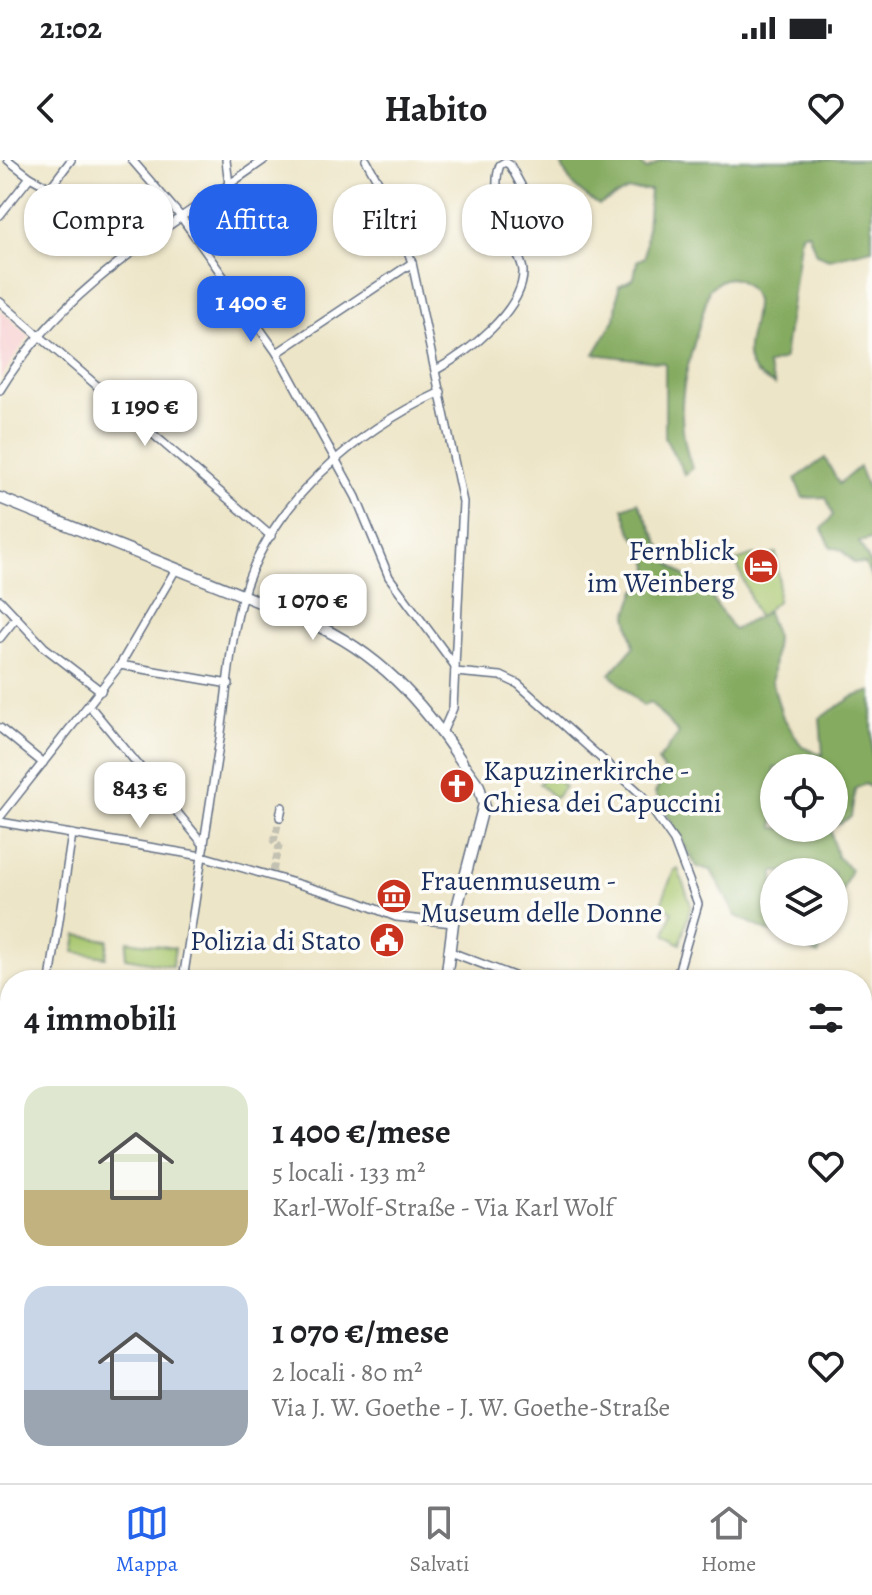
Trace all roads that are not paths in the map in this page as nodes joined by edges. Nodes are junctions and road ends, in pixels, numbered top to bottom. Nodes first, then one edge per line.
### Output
1 (8, 160) edge
2 (71, 160) edge
3 (132, 160) edge
4 (226, 160) edge
5 (264, 160) edge
6 (366, 160) edge
7 (30, 177) junction
8 (229, 184) edge
9 (230, 184) edge
10 (500, 184) edge
11 (520, 184) edge
12 (189, 213) edge
13 (0, 215) edge
14 (182, 218) junction
15 (518, 256) edge
16 (412, 263) junction
17 (0, 302) edge
18 (39, 336) junction
19 (277, 353) junction
20 (436, 370) junction
21 (0, 390) edge
22 (441, 392) junction
23 (336, 460) junction
24 (0, 498) edge
25 (271, 536) junction
26 (176, 569) junction
27 (243, 596) junction
28 (0, 600) edge
29 (16, 618) junction
30 (0, 638) edge
31 (120, 665) junction
32 (455, 669) junction
33 (229, 684) junction
34 (101, 691) junction
35 (93, 710) dead end
36 (0, 728) edge
37 (442, 733) junction
38 (43, 763) junction
39 (282, 807) dead end
40 (280, 817) tunnel mouth
41 (0, 820) edge
42 (72, 834) junction
43 (204, 845) junction
44 (202, 856) junction
45 (453, 923) junction
46 (448, 951) junction
47 (52, 970) edge
48 (185, 970) edge
49 (447, 970) edge
50 (498, 970) edge
51 (679, 970) edge

1 - 7 street
2 - 7 street
3 - 14 street
4 - 8 street
5 - 9 street
6 - 16 street
7 - 13 street
10 - 11 street
12 - 14 street
14 - 18 street
14 - 19 street
15 - 20 street
16 - 19 street
16 - 20 street
17 - 18 street
18 - 21 street
18 - 25 street
19 - 23 street
20 - 22 street
22 - 23 street
22 - 32 street
23 - 25 street
23 - 32 street
24 - 26 main road
25 - 27 street
26 - 27 main road
26 - 31 street
27 - 33 street
27 - 37 main road
28 - 29 street
29 - 30 street
29 - 34 street
31 - 33 street
31 - 34 street
32 - 37 street
32 - 51 street
33 - 43 street
34 - 38 street
35 - 43 street
36 - 38 street
37 - 45 main road
38 - 41 street
39 - 40 street
41 - 42 street
42 - 44 street
42 - 47 street
43 - 44 street
44 - 45 street
44 - 48 street
45 - 46 main road
46 - 49 main road
46 - 50 street

